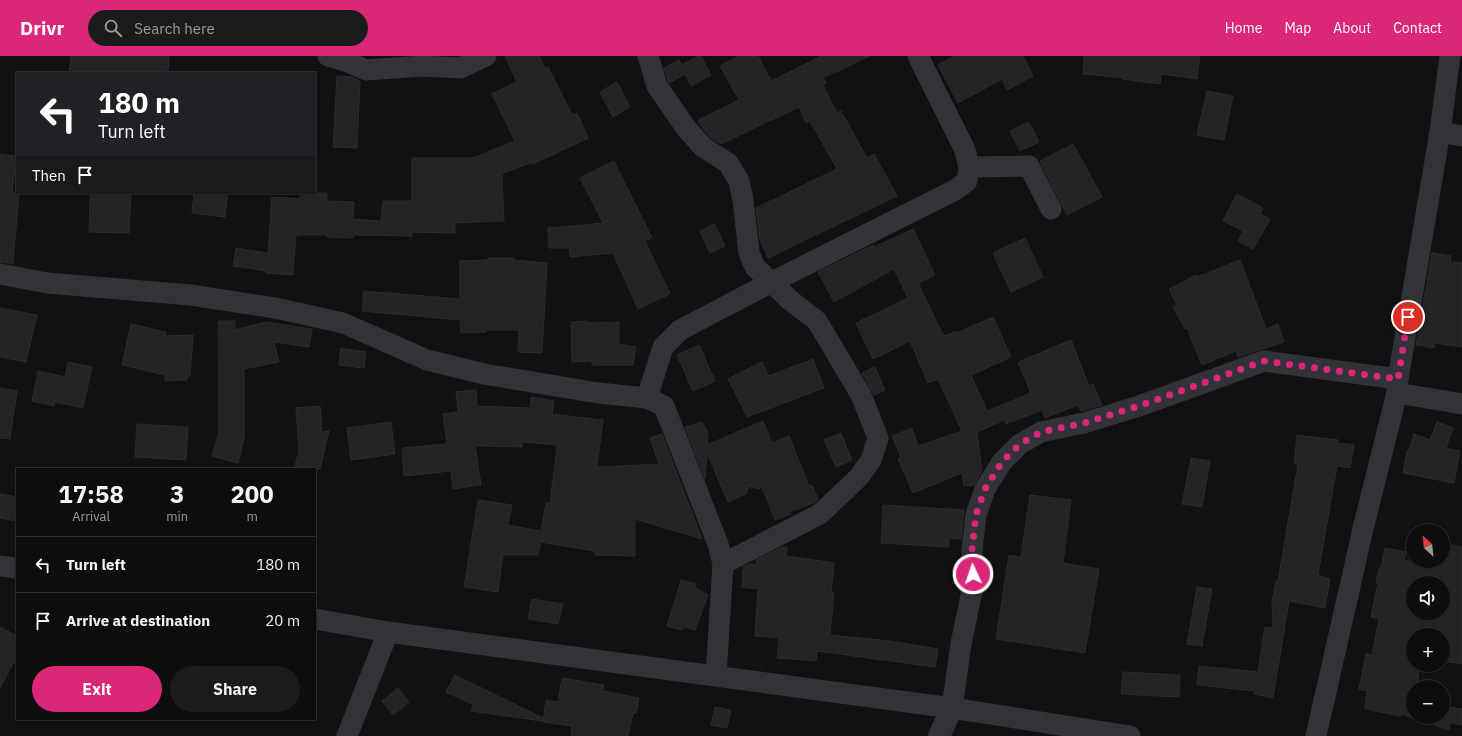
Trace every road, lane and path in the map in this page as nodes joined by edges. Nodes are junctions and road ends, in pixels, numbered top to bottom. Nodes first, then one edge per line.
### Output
1 (328, 56) edge
2 (486, 56) edge
3 (648, 56) edge
4 (918, 56) edge
5 (1450, 56) edge
6 (367, 63) edge
7 (1440, 132) junction
8 (1462, 136) edge
9 (969, 168) junction
10 (1051, 209) dead end
11 (0, 274) edge
12 (770, 282) junction
13 (1397, 386) junction
14 (648, 398) junction
15 (1462, 404) edge
16 (723, 564) junction
17 (0, 566) edge
18 (16, 568) edge
19 (316, 619) edge
20 (388, 632) junction
21 (716, 675) junction
22 (952, 708) junction
23 (1072, 732) edge
24 (347, 736) edge
25 (939, 736) edge
26 (1130, 736) edge
27 (1316, 736) edge

1 - 6 street
2 - 6 street
3 - 12 street
4 - 9 street
5 - 7 street
7 - 8 street
7 - 13 street
9 - 10 street
9 - 12 street
11 - 14 street
12 - 14 street
12 - 16 street
13 - 15 street
13 - 22 street
13 - 27 street
14 - 16 street
16 - 21 street
17 - 18 street
19 - 20 street
20 - 21 street
20 - 24 street
21 - 22 street
22 - 23 street
22 - 25 street
23 - 26 street

